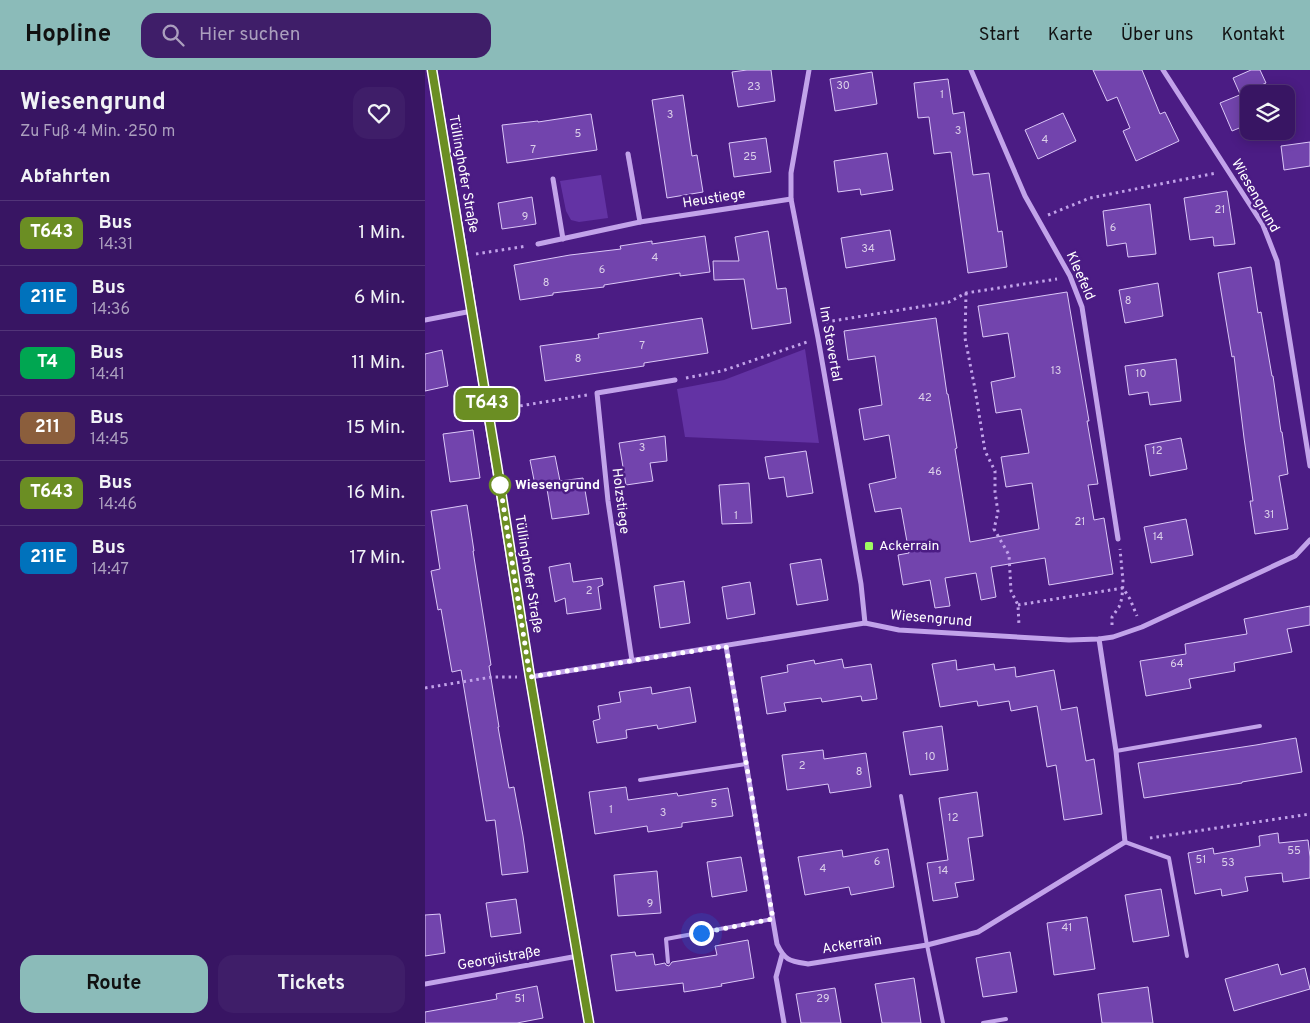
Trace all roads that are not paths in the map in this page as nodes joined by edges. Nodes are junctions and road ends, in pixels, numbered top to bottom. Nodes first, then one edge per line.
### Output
1 (432, 70) edge
2 (809, 70) edge
3 (971, 70) edge
4 (1163, 70) edge
5 (628, 154) dead end
6 (553, 179) dead end
7 (791, 199) junction
8 (640, 222) junction
9 (563, 239) junction
10 (538, 244) road end
11 (472, 312) junction
12 (425, 320) edge
13 (675, 380) road end
14 (1310, 466) edge
15 (1118, 538) road end
16 (1310, 540) edge
17 (865, 623) junction
18 (1099, 639) junction
19 (726, 646) junction
20 (632, 661) junction
21 (530, 677) junction
22 (1260, 726) dead end
23 (1116, 751) junction
24 (746, 764) junction
25 (640, 780) dead end
26 (901, 796) dead end
27 (1125, 842) junction
28 (773, 919) junction
29 (927, 945) junction
30 (782, 955) junction
31 (578, 956) junction
32 (1187, 956) dead end
33 (668, 962) dead end
34 (425, 984) edge
35 (1006, 1019) dead end
36 (589, 1023) edge
37 (784, 1023) edge
38 (943, 1023) edge
39 (983, 1023) edge

1 - 11 main road, Tüllinghofer Straße
2 - 7 street, Im Stevertal
3 - 15 street, Kleefeld
4 - 14 street, Wiesengrund
5 - 8 street
6 - 9 street
7 - 8 street, Heustiege
7 - 17 street, Im Stevertal
8 - 9 street, Heustiege
9 - 10 street, Heustiege
11 - 12 street
11 - 21 main road, Tüllinghofer Straße
13 - 20 street, Holzstiege
16 - 18 street, Wiesengrund
17 - 18 street, Wiesengrund
17 - 19 street, Wiesengrund
18 - 23 street
19 - 20 street, Wiesengrund
19 - 24 street
20 - 21 street, Wiesengrund
21 - 31 main road, Tüllinghofer Straße
22 - 23 lane
23 - 27 street
24 - 25 lane
24 - 28 street
26 - 29 lane
27 - 29 street, Ackerrain
27 - 32 lane
28 - 30 street
28 - 33 lane
29 - 30 street, Ackerrain
29 - 38 lane
30 - 37 street
31 - 34 street, Georgiistraße
31 - 36 main road, Tüllinghofer Straße
35 - 39 lane

